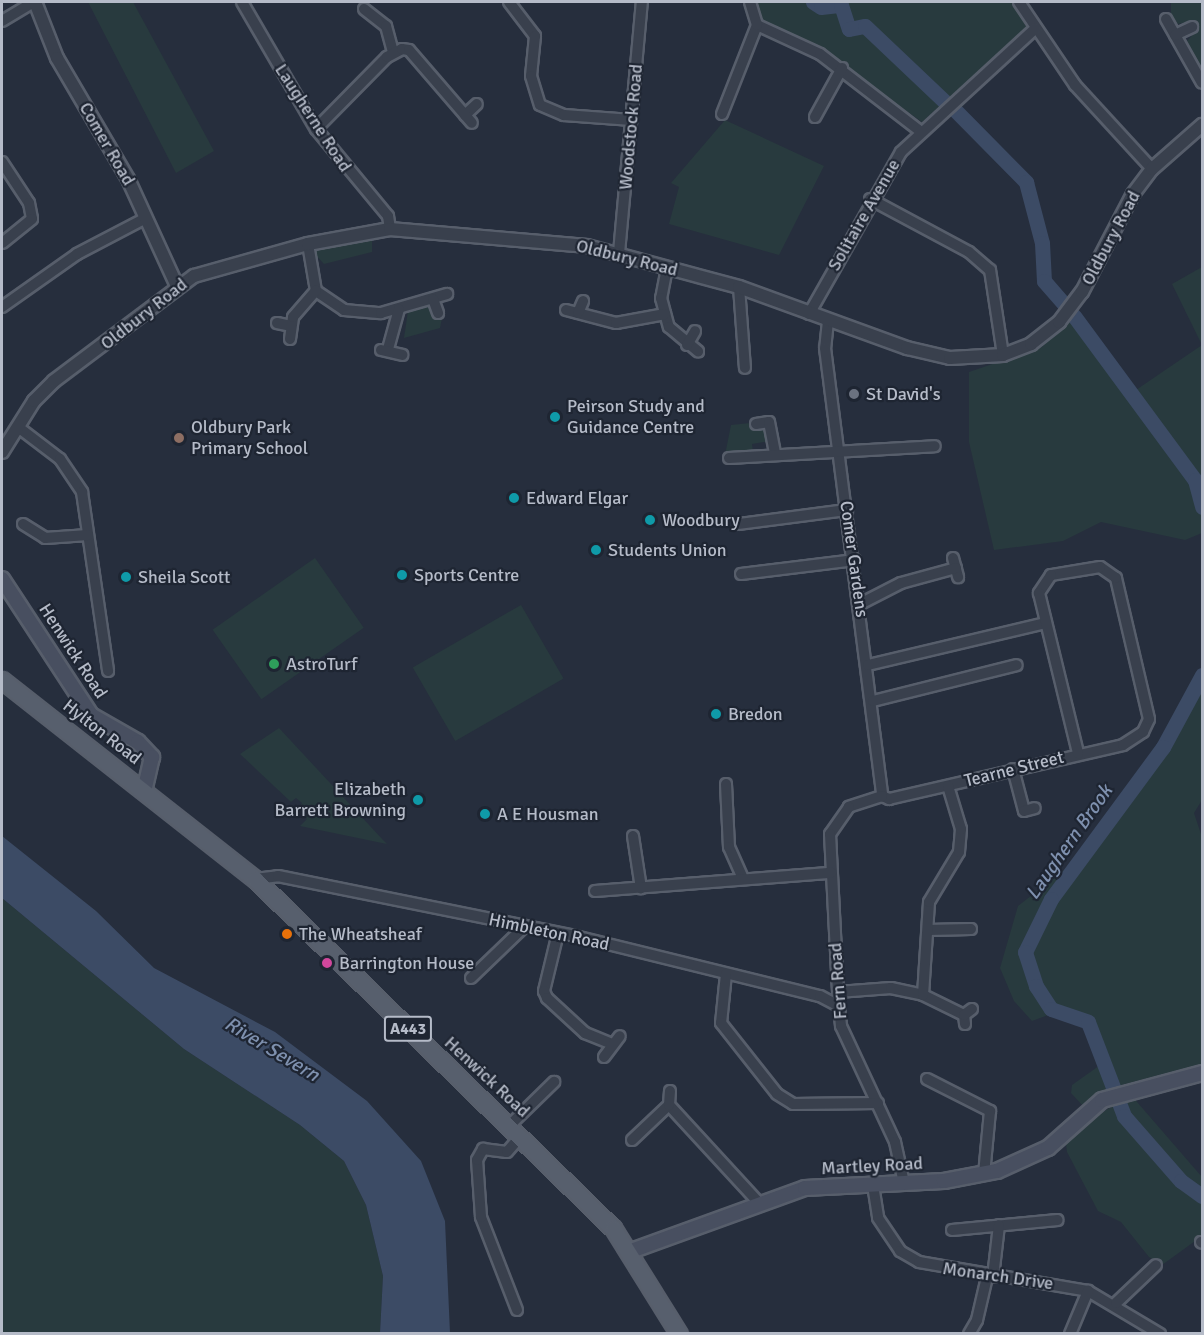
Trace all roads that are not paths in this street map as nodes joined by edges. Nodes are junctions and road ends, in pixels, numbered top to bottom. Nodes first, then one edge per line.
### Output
1 (35, 2) edge
2 (242, 2) edge
3 (509, 2) edge
4 (642, 2) edge
5 (750, 2) edge
6 (1018, 2) edge
7 (364, 9) dead end
8 (1166, 19) dead end
9 (2, 21) edge
10 (757, 25) junction
11 (1192, 27) dead end
12 (1036, 28) junction
13 (1175, 34) junction
14 (393, 52) junction
15 (842, 68) junction
16 (1203, 83) edge
17 (477, 104) dead end
18 (722, 113) dead end
19 (815, 117) dead end
20 (632, 120) junction
21 (1203, 125) edge
22 (316, 129) junction
23 (920, 131) junction
24 (2, 162) edge
25 (1152, 169) junction
26 (870, 199) junction
27 (146, 218) junction
28 (390, 229) junction
29 (2, 243) edge
30 (308, 244) junction
31 (619, 253) junction
32 (667, 268) junction
33 (177, 286) junction
34 (739, 287) junction
35 (316, 291) junction
36 (447, 294) dead end
37 (433, 299) junction
38 (583, 301) dead end
39 (399, 309) junction
40 (2, 310) edge
41 (566, 310) dead end
42 (438, 313) dead end
43 (578, 314) junction
44 (665, 314) junction
45 (809, 314) junction
46 (828, 321) junction
47 (277, 323) dead end
48 (291, 326) junction
49 (695, 332) dead end
50 (290, 339) dead end
51 (687, 345) junction
52 (698, 351) dead end
53 (402, 355) dead end
54 (1003, 355) junction
55 (745, 368) dead end
56 (756, 424) dead end
57 (18, 427) junction
58 (934, 447) dead end
59 (840, 450) junction
60 (2, 452) edge
61 (775, 452) junction
62 (729, 458) dead end
63 (847, 510) junction
64 (23, 524) dead end
65 (739, 524) dead end
66 (34, 534) junction
67 (88, 535) junction
68 (27, 543) dead end
69 (855, 560) junction
70 (956, 568) dead end
71 (741, 574) dead end
72 (2, 579) edge
73 (860, 604) junction
74 (1046, 623) junction
75 (868, 665) junction
76 (1017, 665) dead end
77 (108, 671) dead end
78 (2, 680) edge
79 (873, 701) junction
80 (1078, 753) junction
81 (1013, 769) junction
82 (726, 784) dead end
83 (948, 786) junction
84 (145, 788) junction
85 (882, 796) junction
86 (1035, 808) dead end
87 (179, 814) joint
88 (633, 836) dead end
89 (831, 873) junction
90 (255, 879) junction
91 (743, 879) junction
92 (641, 888) junction
93 (595, 891) dead end
94 (525, 926) junction
95 (973, 929) dead end
96 (928, 930) junction
97 (558, 933) junction
98 (726, 974) junction
99 (471, 978) dead end
100 (838, 992) junction
101 (923, 995) junction
102 (838, 1006) junction
103 (967, 1016) dead end
104 (604, 1057) dead end
105 (1203, 1073) edge
106 (554, 1082) dead end
107 (933, 1086) dead end
108 (670, 1091) dead end
109 (878, 1103) junction
110 (669, 1105) junction
111 (516, 1131) junction
112 (632, 1141) dead end
113 (984, 1174) junction
114 (904, 1183) junction
115 (873, 1185) junction
116 (759, 1203) junction
117 (1058, 1220) dead end
118 (999, 1226) junction
119 (952, 1230) dead end
120 (631, 1251) junction
121 (1156, 1265) dead end
122 (990, 1277) junction
123 (1088, 1291) junction
124 (1116, 1303) junction
125 (517, 1310) dead end
126 (679, 1334) edge
127 (969, 1334) edge
128 (1070, 1334) edge
129 (1160, 1334) edge

1 - 9 street
1 - 27 street, Comer Road
2 - 22 street, Laugherne Road
3 - 20 street
4 - 20 street, Woodstock Road
5 - 10 street
6 - 12 street
7 - 14 street
8 - 13 street
10 - 15 street
10 - 18 street
11 - 13 street
12 - 23 street, Solitaire Avenue
12 - 25 street
13 - 16 street
14 - 17 street
14 - 22 street
15 - 19 street
15 - 23 street
20 - 31 street, Woodstock Road
21 - 25 street, Oldbury Road
22 - 28 street, Laugherne Road
23 - 26 street, Solitaire Avenue
24 - 29 street
25 - 54 street, Oldbury Road
26 - 45 street, Solitaire Avenue
26 - 54 street
27 - 33 street, Comer Road
27 - 40 street
28 - 30 street, Oldbury Road
28 - 31 street, Oldbury Road
30 - 33 street, Oldbury Road
30 - 35 street
31 - 32 street, Oldbury Road
32 - 34 street, Oldbury Road
32 - 44 street
33 - 57 street, Oldbury Road
34 - 45 street, Oldbury Road
34 - 55 street
35 - 39 street
35 - 48 street
36 - 37 street
37 - 39 street
37 - 42 street
38 - 43 street
39 - 53 street
41 - 43 street
43 - 44 street
44 - 51 street
45 - 46 street, Oldbury Road
46 - 54 street, Oldbury Road
46 - 59 street, Comer Gardens
47 - 48 street
48 - 50 street
49 - 51 street
51 - 52 street
56 - 61 street
57 - 60 street, Oldbury Road
57 - 67 street
58 - 59 street
59 - 61 street
59 - 63 street, Comer Gardens
61 - 62 street
63 - 65 street
63 - 69 street, Comer Gardens
64 - 66 street
66 - 67 street
66 - 68 street
67 - 77 street
69 - 71 street
69 - 73 street, Comer Gardens
70 - 73 street
72 - 84 main road, Henwick Road
73 - 75 street, Comer Gardens
74 - 75 street
74 - 80 street
74 - 80 street, Tearne Street
75 - 79 street, Comer Gardens
76 - 79 street
78 - 84 main road, Hylton Road / A443
79 - 85 street, Comer Gardens
80 - 81 street, Tearne Street
81 - 83 street, Tearne Street
81 - 86 street
82 - 91 street
83 - 85 street, Tearne Street
83 - 96 street
84 - 87 main road, Hylton Road / A443
85 - 89 street, Fern Road
87 - 90 main road, Henwick Road / A443
88 - 92 street
89 - 91 street
89 - 100 street, Fern Road
90 - 94 street, Himbleton Road
90 - 111 main road, Henwick Road / A443
91 - 92 street
92 - 93 street
94 - 97 street, Himbleton Road
94 - 99 street
95 - 96 street
96 - 101 street
97 - 98 street, Himbleton Road
97 - 104 street
98 - 102 street, Himbleton Road
98 - 109 street
100 - 101 street
100 - 102 street, Fern Road
101 - 103 street
102 - 109 street, Fern Road
105 - 113 main road, Martley Road
106 - 111 street
107 - 113 street
108 - 110 street
109 - 114 street, Fern Road
110 - 112 street
110 - 116 street
111 - 120 main road, Henwick Road / A443
111 - 125 street
113 - 114 main road, Martley Road
114 - 115 main road, Martley Road
115 - 116 main road, Martley Road
115 - 122 street, Monarch Drive
116 - 120 main road, Martley Road
117 - 118 street
118 - 119 street
118 - 122 street
120 - 126 main road, A443
121 - 124 street
122 - 123 street, Monarch Drive
122 - 127 street
123 - 124 street, Monarch Drive
123 - 128 street
124 - 129 street, Monarch Drive

